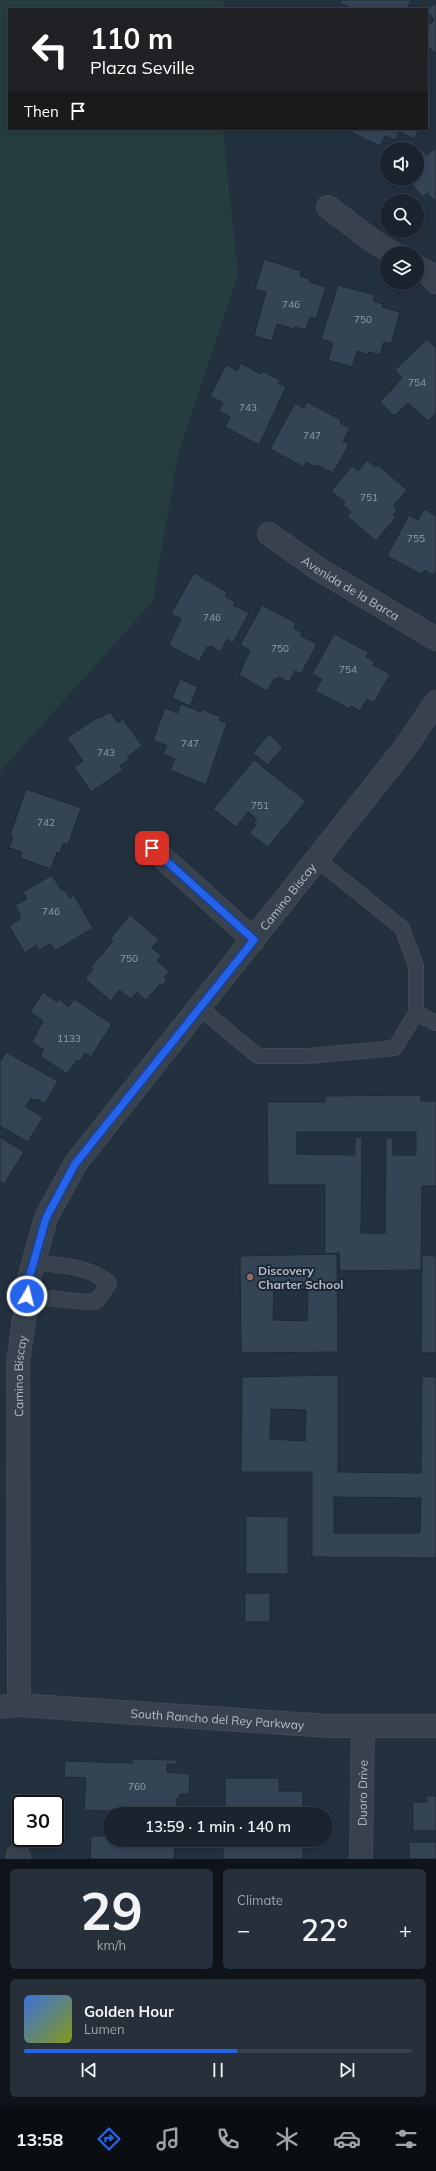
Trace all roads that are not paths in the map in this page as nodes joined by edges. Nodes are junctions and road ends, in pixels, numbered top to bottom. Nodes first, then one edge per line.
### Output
1 (328, 207) dead end
2 (381, 246) edge
3 (424, 271) edge
4 (436, 282) edge
5 (269, 534) dead end
6 (436, 639) edge
7 (436, 702) edge
8 (152, 848) dead end
9 (317, 859) junction
10 (254, 940) junction
11 (200, 1008) junction
12 (416, 1013) junction
13 (436, 1024) edge
14 (34, 1262) junction
15 (27, 1296) junction
16 (9, 1706) edge
17 (436, 1726) edge
18 (363, 1727) junction
19 (361, 1859) edge

1 - 2 street
3 - 4 street
5 - 6 street, Avenida de la Barca
7 - 9 street, Camino Biscay
8 - 10 street
9 - 10 street, Camino Biscay
9 - 12 lane
10 - 11 street, Camino Biscay
11 - 12 lane
11 - 14 street, Camino Biscay
12 - 13 lane
14 - 15 street, Camino Biscay
14 - 15 lane
15 - 16 street, Camino Biscay
16 - 18 street, South Rancho del Rey Parkway
17 - 18 street, South Rancho del Rey Parkway
18 - 19 street, Duoro Drive

